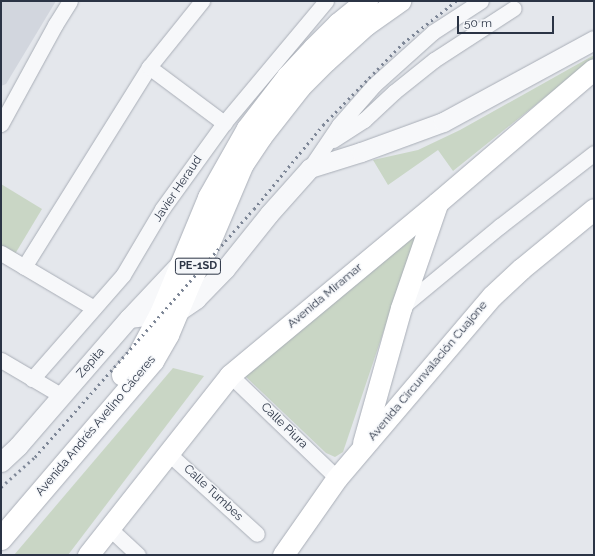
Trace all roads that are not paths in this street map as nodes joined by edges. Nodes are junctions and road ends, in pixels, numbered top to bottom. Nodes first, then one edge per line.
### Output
1 (70, 1) edge
2 (202, 1) edge
3 (326, 1) edge
4 (367, 1) edge
5 (400, 1) edge
6 (481, 1) edge
7 (514, 8) dead end
8 (594, 40) edge
9 (149, 67) junction
10 (594, 69) edge
11 (224, 123) junction
12 (1, 124) edge
13 (327, 143) junction
14 (594, 153) edge
15 (310, 168) junction
16 (438, 203) junction
17 (594, 209) edge
18 (1, 253) edge
19 (180, 264) junction
20 (24, 267) junction
21 (94, 308) junction
22 (401, 308) junction
23 (169, 313) junction
24 (129, 318) junction
25 (1, 360) edge
26 (230, 375) junction
27 (32, 378) junction
28 (62, 396) junction
29 (361, 450) junction
30 (168, 453) junction
31 (1, 462) edge
32 (337, 478) junction
33 (108, 527) junction
34 (2, 530) edge
35 (257, 534) dead end
36 (88, 555) edge
37 (138, 555) edge
38 (283, 555) edge

1 - 12 street
2 - 9 street
3 - 11 street, Javier Heraud
4 - 19 highway, Avenida Andrés Avelino Cáceres / PE-1SD
5 - 23 highway, Avenida Andrés Avelino Cáceres / PE-1SD
6 - 13 street
7 - 13 street
8 - 15 street
9 - 11 street
9 - 20 street
10 - 16 main road, Avenida Miramar
11 - 21 street, Javier Heraud
13 - 15 street
14 - 22 street
15 - 23 street
16 - 22 main road
16 - 26 main road, Avenida Miramar
17 - 29 main road, Avenida Circunvalación Cuajone
18 - 20 street
19 - 23 highway, Avenida Andrés Avelino Cáceres / PE-1SD
19 - 24 street, Zepita
20 - 21 street
21 - 27 street, Javier Heraud
22 - 29 main road
23 - 24 street
23 - 34 highway, Avenida Andrés Avelino Cáceres / PE-1SD
24 - 28 street, Zepita
25 - 27 street
26 - 30 main road, Avenida Miramar
26 - 32 street, Calle Piura
27 - 28 street
28 - 31 street, Zepita
29 - 32 main road, Avenida Circunvalación Cuajone
30 - 33 main road, Avenida Miramar
30 - 35 street, Calle Tumbes
32 - 38 main road, Avenida Circunvalación Cuajone
33 - 36 main road, Avenida Miramar
33 - 37 street

